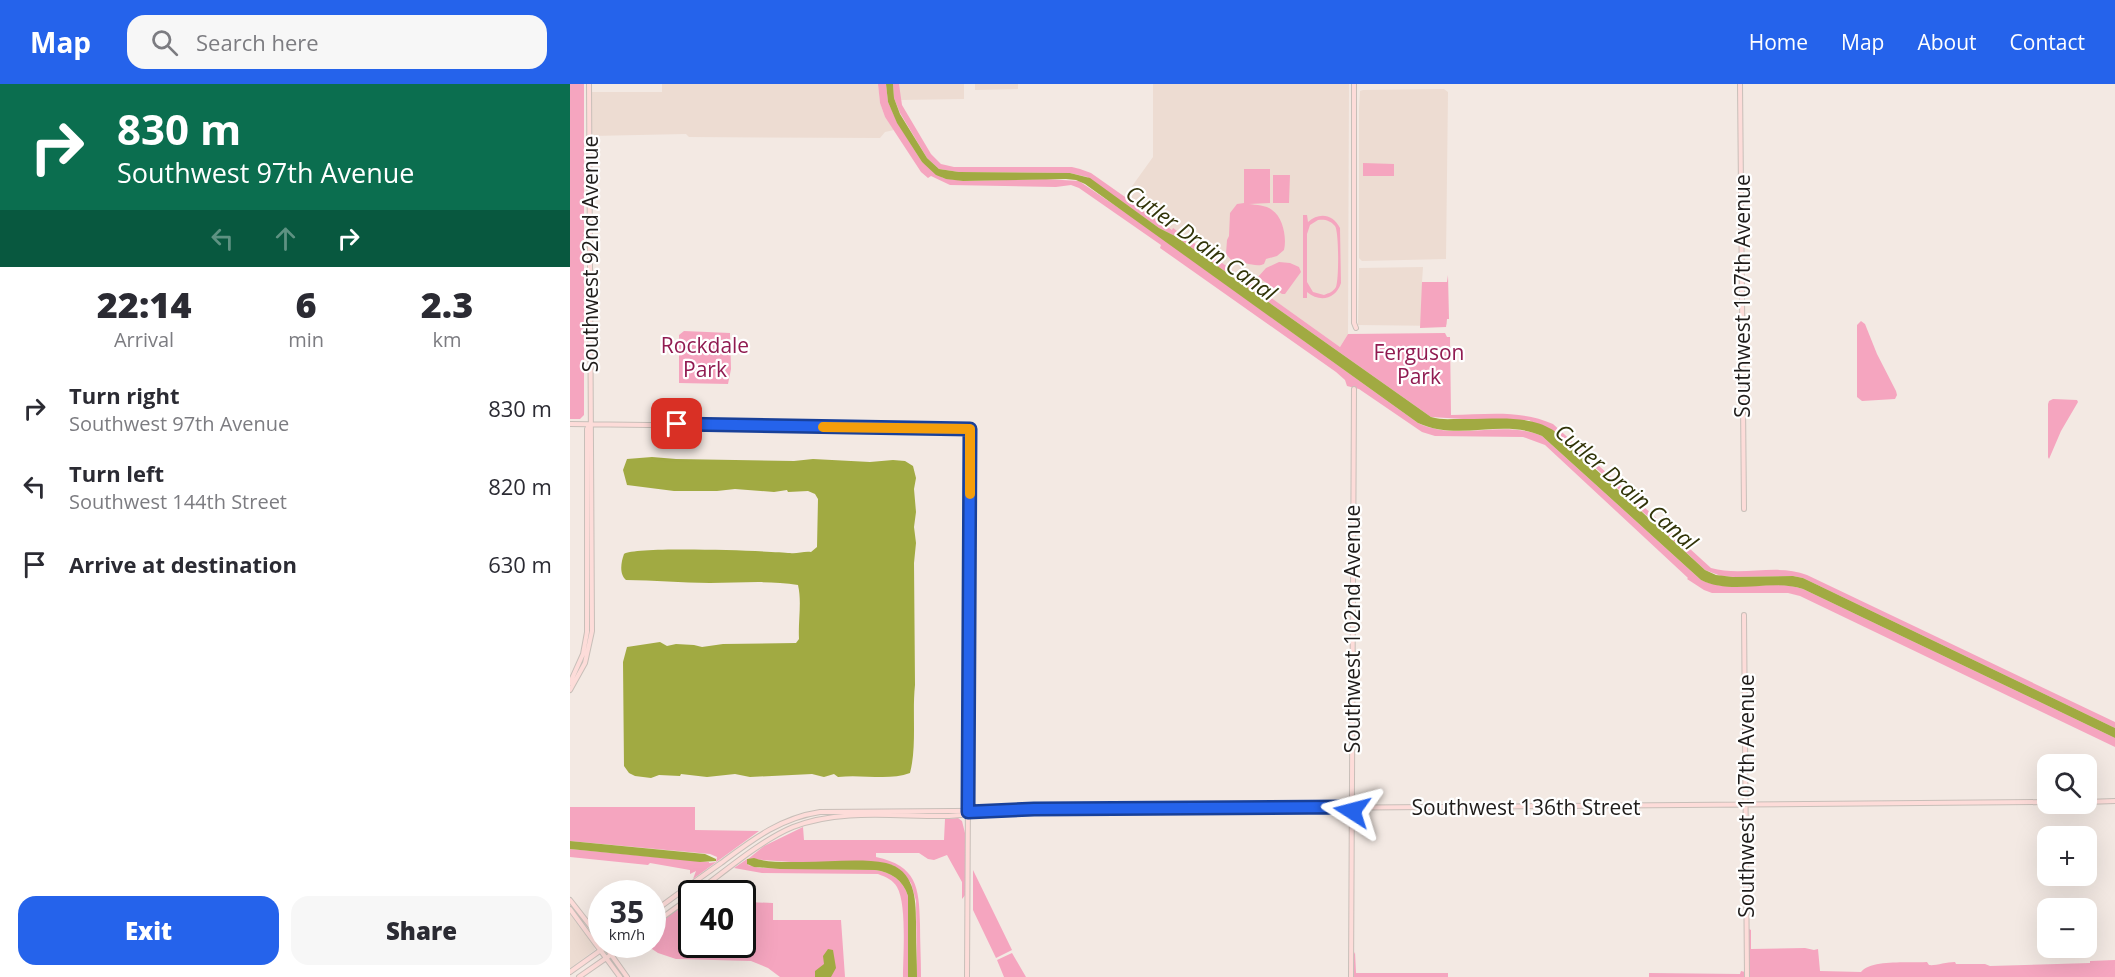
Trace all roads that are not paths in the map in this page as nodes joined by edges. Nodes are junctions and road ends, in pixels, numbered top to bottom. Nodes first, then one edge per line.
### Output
1 (589, 84) edge
2 (1354, 84) edge
3 (1740, 84) edge
4 (1356, 328) dead end
5 (1354, 388) dead end
6 (570, 424) edge
7 (590, 424) junction
8 (1744, 508) dead end
9 (1744, 615) dead end
10 (570, 683) edge
11 (570, 690) edge
12 (2115, 801) edge
13 (2037, 802) edge
14 (2097, 802) edge
15 (1747, 805) junction
16 (1352, 807) junction
17 (968, 812) junction
18 (714, 880) edge
19 (570, 900) edge
20 (666, 903) edge
21 (570, 909) edge
22 (588, 923) edge
23 (588, 933) edge
24 (590, 958) edge
25 (607, 958) joint
26 (615, 958) edge
27 (570, 972) edge
28 (579, 977) edge
29 (620, 977) edge
30 (627, 977) edge
31 (967, 977) edge
32 (1351, 977) edge
33 (1746, 977) edge

1 - 7 street, Southwest 92nd Avenue
2 - 4 street
3 - 8 street, Southwest 107th Avenue
5 - 16 street, Southwest 102nd Avenue
6 - 7 street
7 - 10 street, Southwest 92nd Avenue
7 - 11 street, Southwest 92nd Avenue
7 - 17 street
9 - 15 street, Southwest 107th Avenue
12 - 14 street
13 - 15 street, Southwest 136th Street
15 - 16 street, Southwest 136th Street
15 - 33 street, Southwest 107th Avenue
16 - 17 street, Southwest 136th Street
16 - 32 street, Southwest 102nd Avenue
17 - 18 street, Southwest 136th Street
17 - 20 street, Southwest 136th Street
17 - 31 street
19 - 22 street
21 - 23 street
24 - 27 street
25 - 28 street
25 - 29 street
26 - 30 street

